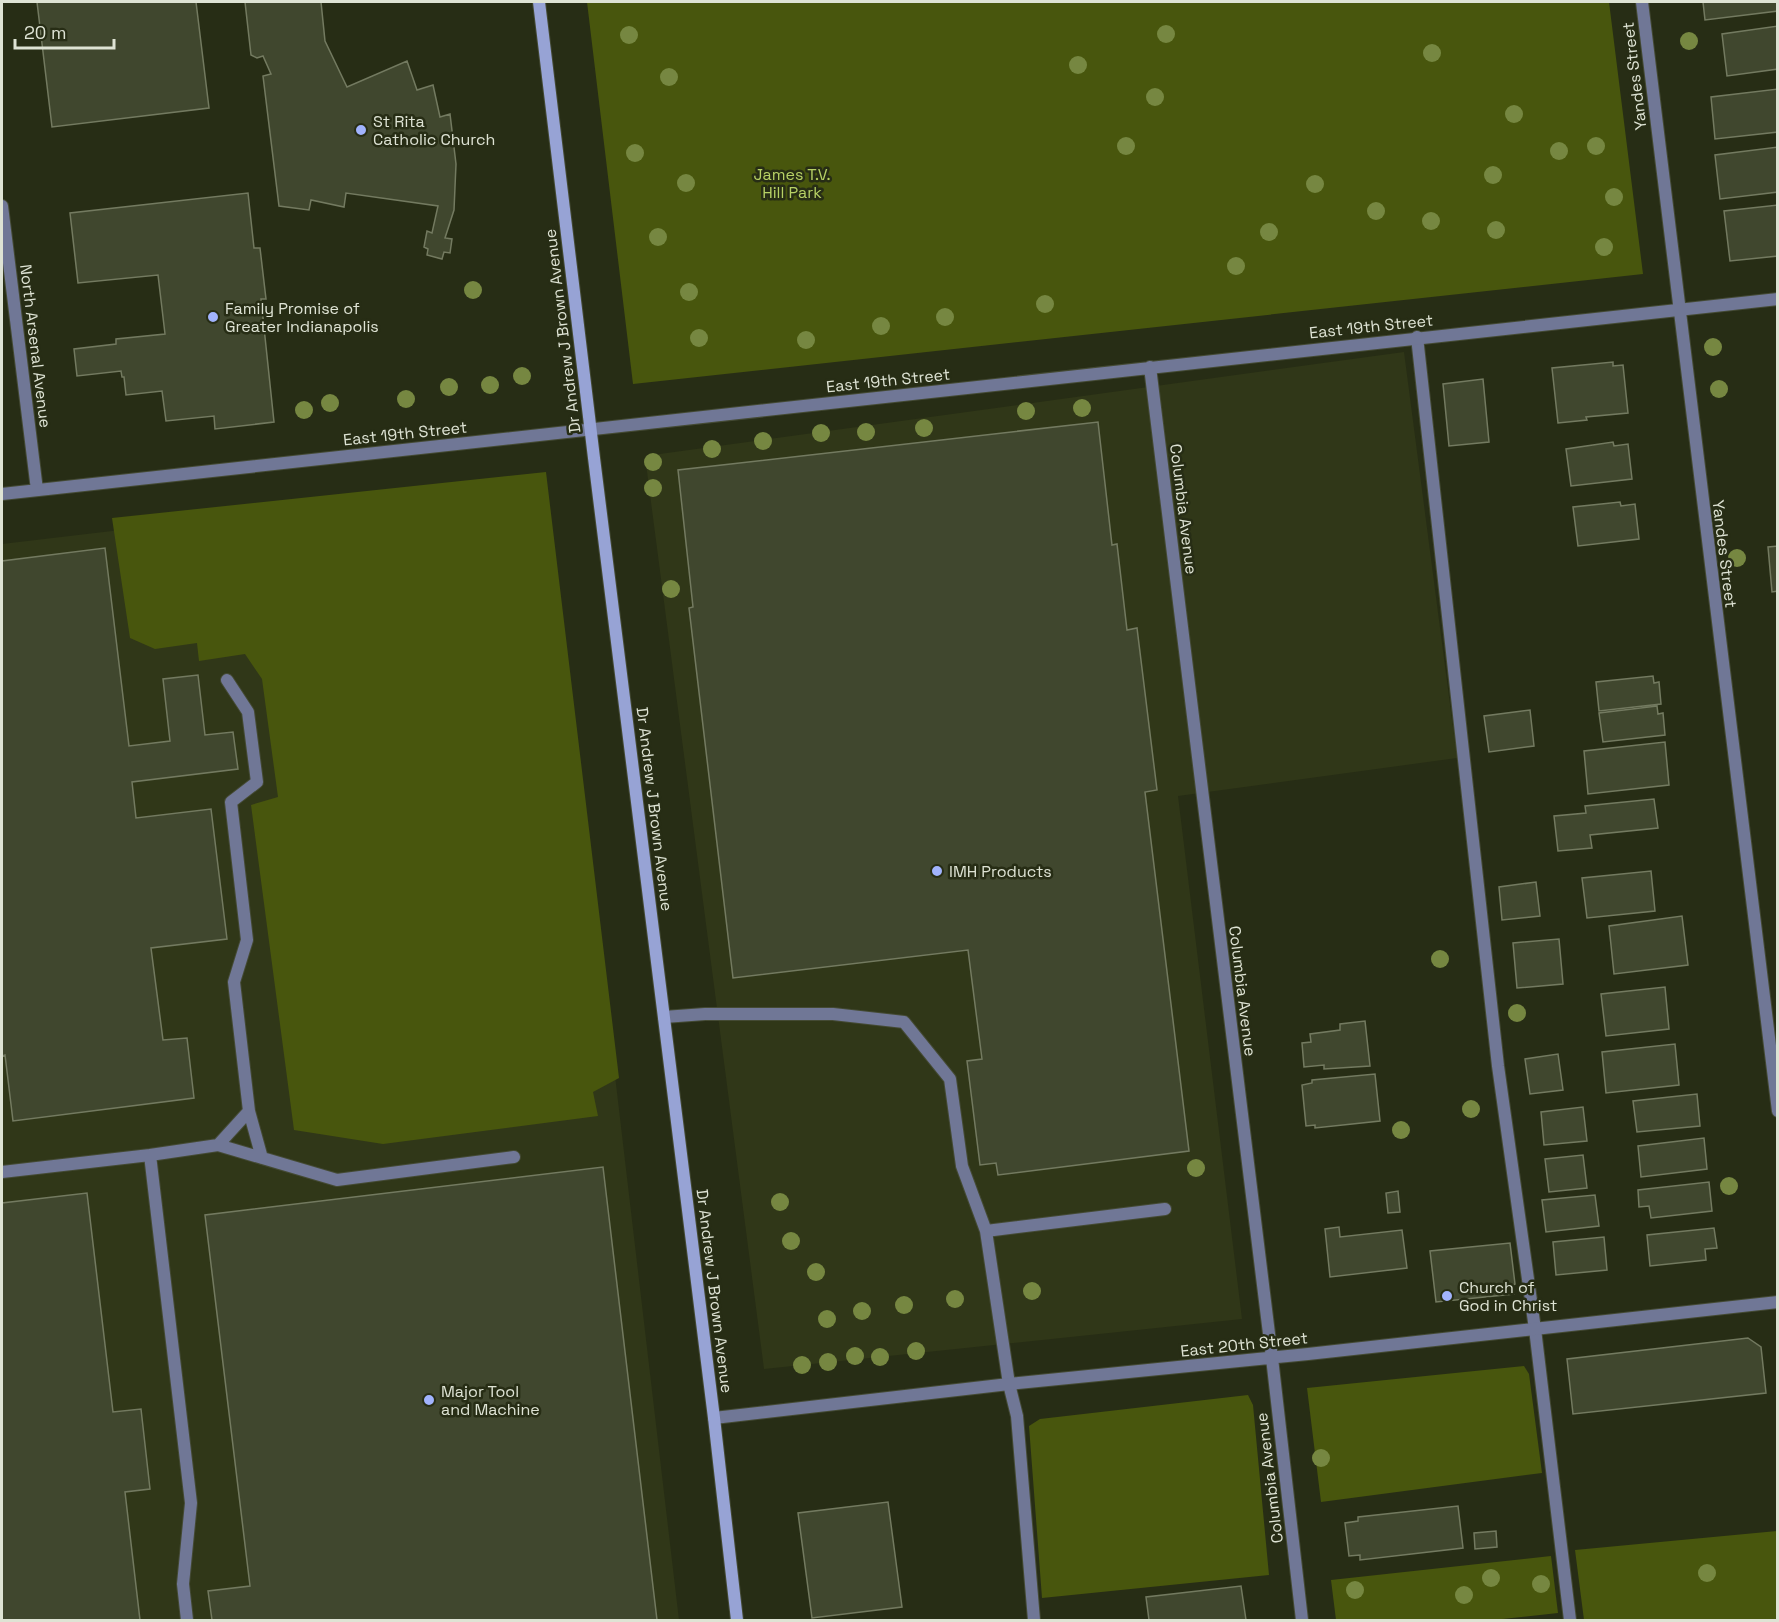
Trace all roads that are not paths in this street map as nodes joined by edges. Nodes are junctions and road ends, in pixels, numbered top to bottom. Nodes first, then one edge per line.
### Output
1 (539, 2) edge
2 (1642, 2) edge
3 (2, 206) edge
4 (1778, 299) edge
5 (1678, 309) junction
6 (1417, 338) junction
7 (1150, 367) junction
8 (591, 430) junction
9 (37, 490) junction
10 (2, 494) edge
11 (227, 680) dead end
12 (664, 1017) junction
13 (249, 1111) junction
14 (1778, 1111) edge
15 (218, 1145) junction
16 (150, 1155) junction
17 (514, 1157) dead end
18 (262, 1158) junction
19 (2, 1172) edge
20 (1165, 1209) dead end
21 (986, 1231) junction
22 (1778, 1302) edge
23 (1535, 1329) junction
24 (1272, 1358) junction
25 (1009, 1384) junction
26 (714, 1418) junction
27 (188, 1620) edge
28 (738, 1620) edge
29 (1034, 1620) edge
30 (1302, 1620) edge
31 (1570, 1620) edge

1 - 8 main road, Dr Andrew J Brown Avenue
2 - 5 street, Yandes Street
3 - 9 street, North Arsenal Avenue
4 - 5 street, East 19th Street
5 - 6 street, East 19th Street
5 - 14 street, Yandes Street
6 - 7 street, East 19th Street
6 - 23 street
7 - 8 street, East 19th Street
7 - 24 street, Columbia Avenue
8 - 9 street, East 19th Street
8 - 12 main road, Dr Andrew J Brown Avenue
9 - 10 street, East 19th Street
11 - 13 street
12 - 21 street
12 - 26 main road, Dr Andrew J Brown Avenue
13 - 15 street
13 - 18 street
15 - 16 street
15 - 18 street
16 - 19 street
16 - 27 street
17 - 18 street
20 - 21 street
21 - 25 street
22 - 23 street, East 20th Street
23 - 24 street, East 20th Street
23 - 31 street
24 - 25 street, East 20th Street
24 - 30 street, Columbia Avenue
25 - 26 street, East 20th Street
25 - 29 street
26 - 28 main road, Dr Andrew J Brown Avenue

